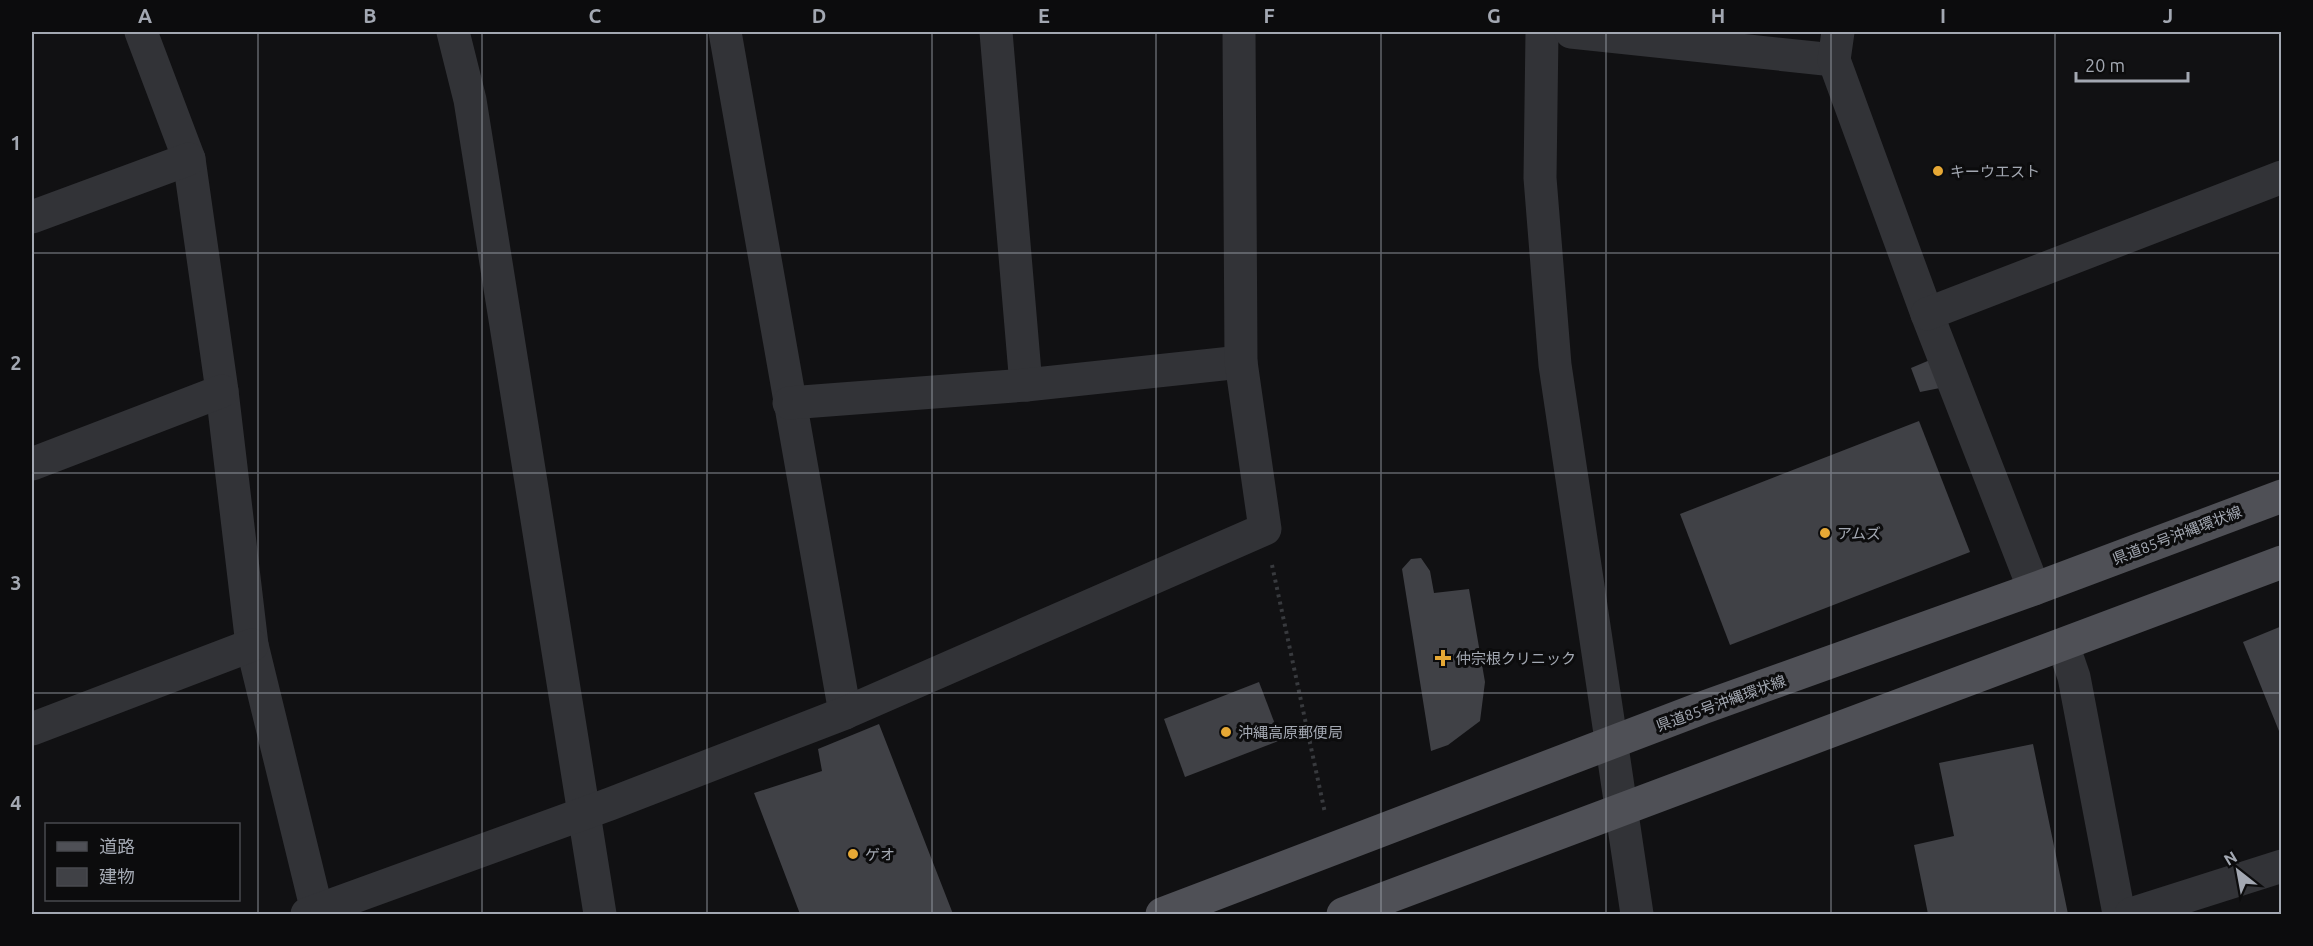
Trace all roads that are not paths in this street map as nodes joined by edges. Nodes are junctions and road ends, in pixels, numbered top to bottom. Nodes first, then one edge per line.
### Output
1 (141, 32) edge
2 (453, 32) edge
3 (725, 32) edge
4 (996, 32) edge
5 (1239, 32) edge
6 (1542, 32) edge
7 (1571, 32) edge
8 (1836, 46) edge
9 (189, 159) junction
10 (2282, 177) edge
11 (32, 217) edge
12 (1927, 314) junction
13 (1241, 362) junction
14 (1026, 385) junction
15 (222, 391) junction
16 (789, 403) junction
17 (32, 465) edge
18 (2282, 496) edge
19 (2282, 562) edge
20 (2034, 589) junction
21 (252, 645) junction
22 (2063, 645) junction
23 (845, 713) junction
24 (32, 729) edge
25 (1612, 744) junction
26 (1621, 809) junction
27 (585, 814) junction
28 (2282, 866) edge
29 (312, 913) edge
30 (600, 915) edge
31 (1162, 915) edge
32 (1342, 915) edge
33 (1637, 915) edge
34 (2119, 915) edge
35 (2131, 915) edge

1 - 9 street
2 - 27 street
3 - 16 street
4 - 14 street
5 - 13 street
6 - 25 street
7 - 8 street
8 - 12 street
9 - 11 street
9 - 15 street
10 - 12 street
12 - 20 street
13 - 14 street
13 - 23 street
14 - 16 street
15 - 17 street
15 - 21 street
16 - 23 street
18 - 20 main road, 県道85号沖縄環状線
19 - 22 main road
20 - 25 main road, 県道85号沖縄環状線
21 - 24 street
21 - 29 street
22 - 26 main road
22 - 34 street
23 - 27 street
25 - 26 street
25 - 31 main road, 県道85号沖縄環状線
26 - 32 main road
26 - 33 street
27 - 29 street
27 - 30 street
28 - 35 street

